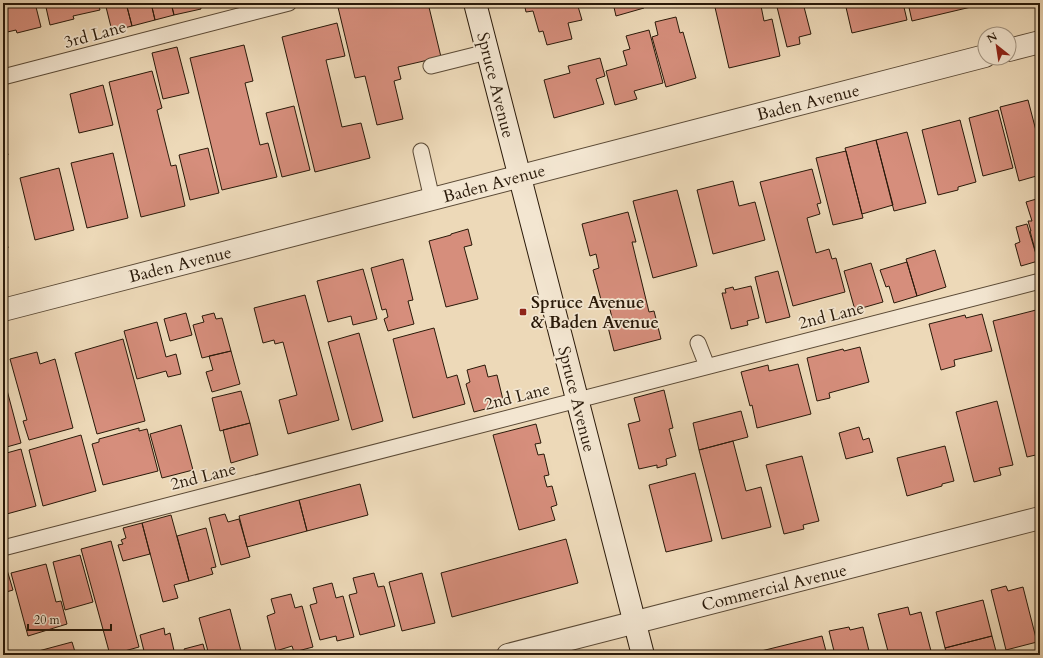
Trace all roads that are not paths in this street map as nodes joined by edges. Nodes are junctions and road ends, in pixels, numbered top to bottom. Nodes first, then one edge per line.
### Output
1 (289, 3) edge
2 (475, 3) edge
3 (1040, 42) edge
4 (1017, 48) edge
5 (488, 52) junction
6 (977, 58) edge
7 (431, 66) dead end
8 (3, 77) edge
9 (421, 151) dead end
10 (520, 176) junction
11 (432, 199) junction
12 (1040, 281) edge
13 (3, 310) edge
14 (698, 343) dead end
15 (707, 366) junction
16 (577, 400) junction
17 (1040, 518) edge
18 (3, 548) edge
19 (635, 622) junction
20 (508, 655) edge
21 (643, 655) edge

1 - 8 lane, 3rd Lane
2 - 5 street, Spruce Avenue
3 - 4 street
5 - 7 lane
5 - 10 street, Spruce Avenue
6 - 10 street, Baden Avenue
9 - 11 lane
10 - 11 street, Baden Avenue
10 - 16 street, Spruce Avenue
11 - 13 street, Baden Avenue
12 - 15 lane, 2nd Lane
14 - 15 lane
15 - 16 lane, 2nd Lane
16 - 18 lane, 2nd Lane
16 - 19 street, Spruce Avenue
17 - 19 street, Commercial Avenue
19 - 20 street, Commercial Avenue
19 - 21 street, Spruce Avenue

